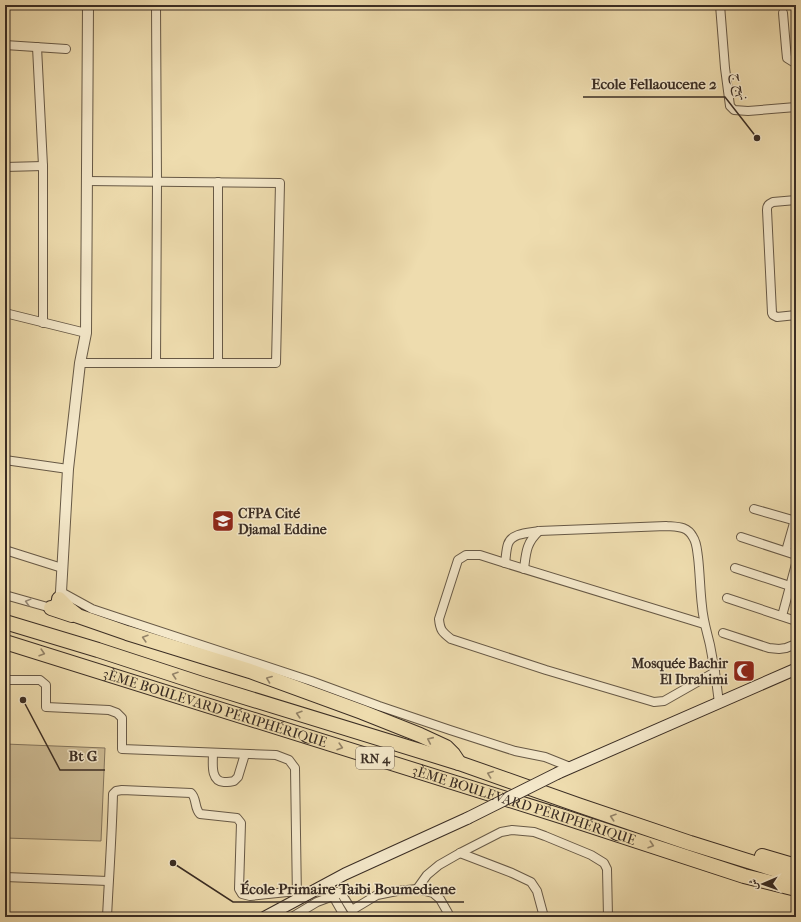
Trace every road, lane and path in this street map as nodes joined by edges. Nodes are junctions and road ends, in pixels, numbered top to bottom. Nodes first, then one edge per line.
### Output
1 (88, 5) edge
2 (156, 5) edge
3 (720, 5) edge
4 (783, 13) dead end
5 (5, 45) edge
6 (38, 47) junction
7 (66, 49) dead end
8 (796, 63) edge
9 (796, 107) edge
10 (43, 166) junction
11 (5, 168) edge
12 (86, 181) junction
13 (157, 182) junction
14 (218, 182) junction
15 (796, 200) edge
16 (5, 313) edge
17 (796, 315) edge
18 (43, 323) junction
19 (86, 333) junction
20 (156, 363) junction
21 (218, 363) junction
22 (80, 364) junction
23 (5, 460) edge
24 (68, 469) junction
25 (754, 508) dead end
26 (796, 519) edge
27 (539, 531) junction
28 (741, 537) dead end
29 (5, 550) edge
30 (786, 551) junction
31 (796, 555) edge
32 (505, 563) junction
33 (796, 564) edge
34 (62, 568) junction
35 (735, 568) dead end
36 (524, 569) junction
37 (793, 587) edge
38 (5, 595) edge
39 (727, 598) dead end
40 (57, 600) junction
41 (782, 616) junction
42 (796, 621) edge
43 (5, 622) edge
44 (704, 624) junction
45 (723, 633) dead end
46 (5, 642) edge
47 (796, 644) edge
48 (796, 669) edge
49 (715, 672) junction
50 (5, 680) edge
51 (719, 703) junction
52 (213, 753) junction
53 (245, 754) junction
54 (459, 763) junction
55 (570, 767) junction
56 (690, 843) junction
57 (460, 853) junction
58 (796, 866) edge
59 (744, 876) junction
60 (796, 876) edge
61 (5, 877) edge
62 (108, 881) junction
63 (417, 889) junction
64 (796, 889) edge
65 (334, 890) junction
66 (297, 895) junction
67 (796, 899) edge
68 (354, 913) edge
69 (107, 917) edge
70 (265, 917) edge
71 (292, 917) edge
72 (345, 917) edge
73 (448, 917) edge
74 (544, 917) edge
75 (608, 917) edge

1 - 12 street
2 - 13 street
3 - 9 street, نهج ج
4 - 8 street
5 - 6 street
6 - 7 street
6 - 10 street
10 - 11 street
10 - 18 street
12 - 13 street
12 - 19 street
13 - 14 street
13 - 20 street
14 - 21 street
14 - 21 street
15 - 17 street
16 - 18 street
18 - 19 street
19 - 22 street
20 - 21 street
20 - 22 street
22 - 24 street
23 - 24 street
24 - 34 street
25 - 26 street
26 - 30 street
27 - 32 street
27 - 36 street
27 - 44 street
28 - 30 street
29 - 34 street
30 - 31 street
32 - 36 street
32 - 49 street
33 - 37 street
34 - 40 street
35 - 37 street
36 - 44 street
37 - 41 street
40 -> 38 street
39 - 41 street
54 -> 40 highway
40 - 55 street
41 - 42 street
54 -> 43 highway, 3ÈME BOULEVARD PÉRIPHÉRIQUE / RN 4
44 - 49 street
45 - 47 street
46 -> 59 highway, 3ÈME BOULEVARD PÉRIPHÉRIQUE / RN 4
48 - 51 main road
49 - 51 street
50 - 52 street
51 - 55 main road
52 - 53 street
52 - 53 street
53 - 66 street
56 -> 54 highway, 3ÈME BOULEVARD PÉRIPHÉRIQUE / RN 4
55 - 65 main road, bridge
56 - 58 highway, 3ÈME BOULEVARD PÉRIPHÉRIQUE / RN 4
56 - 60 highway, 3ÈME BOULEVARD PÉRIPHÉRIQUE / RN 4
57 - 63 street
57 - 74 street
57 - 75 street
59 - 64 highway, 3ÈME BOULEVARD PÉRIPHÉRIQUE / RN 4
59 - 67 highway, 3ÈME BOULEVARD PÉRIPHÉRIQUE / RN 4
61 - 62 street
62 - 66 street
62 - 69 street
63 - 68 street
63 - 73 street
65 - 66 main road
65 - 68 street
65 - 71 street
65 - 72 street
66 - 70 main road

